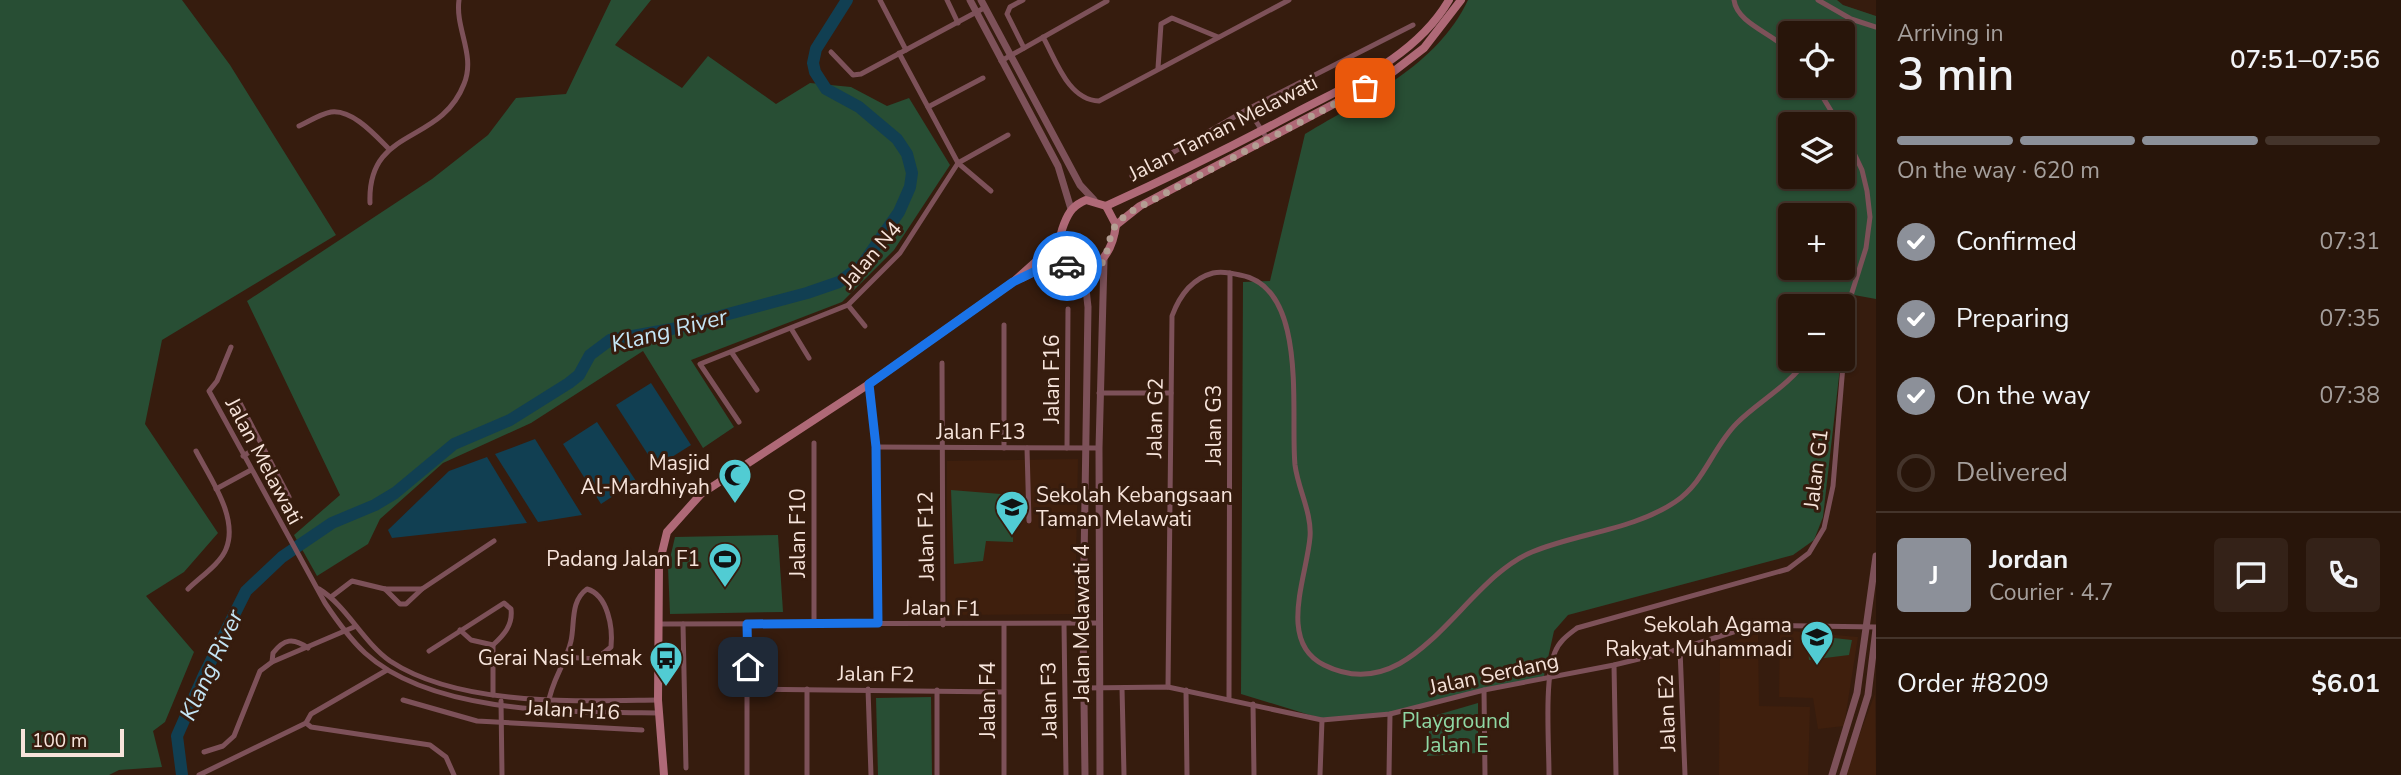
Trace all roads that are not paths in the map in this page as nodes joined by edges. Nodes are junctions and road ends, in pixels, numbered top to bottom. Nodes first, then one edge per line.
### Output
1 (458, 0) edge
2 (880, 0) edge
3 (947, 0) edge
4 (970, 0) edge
5 (981, 0) edge
6 (1023, 0) edge
7 (1289, 0) edge
8 (1449, 0) edge
9 (1461, 0) edge
10 (1734, 0) edge
11 (1818, 0) edge
12 (1107, 1) edge
13 (984, 8) junction
14 (976, 13) junction
15 (958, 23) junction
16 (1413, 25) dead end
17 (1876, 27) edge
18 (1043, 37) junction
19 (1218, 37) junction
20 (1778, 39) edge
21 (1024, 48) junction
22 (906, 50) junction
23 (831, 52) dead end
24 (898, 53) junction
25 (1009, 57) junction
26 (1001, 61) junction
27 (1158, 68) junction
28 (983, 78) dead end
29 (928, 107) junction
30 (1248, 109) junction
31 (299, 126) dead end
32 (1262, 130) junction
33 (1008, 135) dead end
34 (1268, 140) junction
35 (388, 148) junction
36 (1855, 155) edge
37 (958, 163) junction
38 (1132, 176) dead end
39 (991, 191) dead end
40 (1094, 200) junction
41 (370, 203) dead end
42 (1106, 206) junction
43 (1071, 209) junction
44 (1116, 225) junction
45 (1059, 241) junction
46 (1104, 260) junction
47 (1070, 267) junction
48 (1084, 271) junction
49 (1230, 273) junction
50 (1013, 282) junction
51 (1850, 294) edge
52 (848, 305) junction
53 (1068, 309) dead end
54 (1004, 325) dead end
55 (864, 326) dead end
56 (792, 330) junction
57 (230, 347) dead end
58 (732, 353) junction
59 (809, 358) dead end
60 (942, 363) dead end
61 (1795, 371) edge
62 (1841, 371) edge
63 (869, 384) junction
64 (757, 390) dead end
65 (1099, 393) junction
66 (1171, 393) junction
67 (240, 403) dead end
68 (739, 422) dead end
69 (814, 443) dead end
70 (261, 445) junction
71 (876, 447) junction
72 (940, 447) junction
73 (1004, 448) junction
74 (1027, 448) junction
75 (1067, 448) junction
76 (1086, 448) junction
77 (1099, 448) junction
78 (196, 451) dead end
79 (243, 456) junction
80 (251, 470) junction
81 (216, 489) junction
82 (289, 497) dead end
83 (1029, 522) dead end
84 (494, 541) dead end
85 (1876, 556) edge
86 (316, 588) junction
87 (188, 589) dead end
88 (385, 589) junction
89 (422, 589) junction
90 (331, 597) junction
91 (878, 623) junction
92 (1099, 623) junction
93 (659, 624) junction
94 (683, 624) junction
95 (747, 624) junction
96 (814, 624) junction
97 (1004, 624) junction
98 (1064, 624) junction
99 (1083, 624) junction
100 (943, 625) junction
101 (354, 627) junction
102 (1873, 628) edge
103 (460, 630) junction
104 (345, 632) junction
105 (492, 645) junction
106 (307, 648) junction
107 (1680, 649) junction
108 (429, 650) dead end
109 (564, 657) junction
110 (272, 662) junction
111 (1614, 666) junction
112 (387, 670) junction
113 (1551, 677) junction
114 (1168, 687) junction
115 (1084, 688) junction
116 (1099, 688) junction
117 (1122, 688) junction
118 (748, 689) junction
119 (807, 689) junction
120 (868, 689) junction
121 (937, 690) junction
122 (1186, 690) junction
123 (1483, 690) junction
124 (1003, 692) junction
125 (492, 695) junction
126 (501, 696) junction
127 (1229, 699) junction
128 (403, 700) dead end
129 (659, 700) junction
130 (548, 701) junction
131 (1253, 704) junction
132 (501, 705) junction
133 (548, 711) junction
134 (659, 713) junction
135 (1390, 714) junction
136 (1322, 720) junction
137 (501, 722) junction
138 (306, 723) junction
139 (642, 730) dead end
140 (204, 752) dead end
141 (686, 768) dead end
142 (199, 775) edge
143 (454, 775) edge
144 (502, 775) edge
145 (663, 775) edge
146 (747, 775) edge
147 (807, 775) edge
148 (871, 775) edge
149 (937, 775) edge
150 (1004, 775) edge
151 (1066, 775) edge
152 (1085, 775) edge
153 (1100, 775) edge
154 (1124, 775) edge
155 (1187, 775) edge
156 (1254, 775) edge
157 (1320, 775) edge
158 (1389, 775) edge
159 (1485, 775) edge
160 (1549, 775) edge
161 (1616, 775) edge
162 (1685, 775) edge
163 (1832, 775) edge
164 (1843, 775) edge

1 - 35 street
2 - 22 street
3 - 15 street
4 - 14 street
5 - 13 street
6 - 21 street
7 - 19 street
8 - 32 main road, Jalan Taman Melawati
9 - 34 main road, Jalan Taman Melawati
10 - 20 street
11 - 17 street
12 - 18 street
13 - 14 street
13 - 25 street
14 - 15 street
14 - 26 street
15 - 22 street
16 - 30 street
18 - 21 street
18 - 27 street
19 - 27 street
19 - 27 street
21 - 25 street
22 - 24 street
23 - 24 street
24 - 29 street
25 - 26 street
25 - 40 street
26 - 43 street
28 - 29 street
29 - 37 street
30 - 32 street
30 - 38 street
31 - 35 street
32 - 34 street
32 - 42 main road, Jalan Taman Melawati
33 - 37 street
34 - 44 main road, Jalan Taman Melawati
35 - 41 street
36 - 51 street, Jalan G1
37 - 39 street
37 - 52 street, Jalan N4
40 - 42 main road
40 - 43 main road
42 - 44 main road
43 - 45 main road
44 - 46 main road
45 - 47 main road
45 - 50 main road
46 - 48 main road
46 - 65 street, Jalan Melawati 4
47 - 48 main road
47 - 50 main road
48 - 76 street, Jalan Melawati 4
49 - 61 street
49 - 66 street, Jalan G2
49 - 127 street, Jalan G3
50 - 63 main road
52 - 55 street
52 - 56 street, Jalan N4
53 - 75 street, Jalan F16
54 - 73 street
56 - 58 street, Jalan N4
56 - 59 street
57 - 79 street, Jalan Melawati
58 - 64 street
58 - 68 street, Jalan N4
60 - 72 street, Jalan F12
62 - 113 street, Jalan G1
63 - 71 street
63 - 93 main road
65 - 66 street
65 - 77 street, Jalan Melawati 4
66 - 114 street, Jalan G2
67 - 70 street
69 - 96 street, Jalan F10
70 - 79 street
70 - 82 street
71 - 72 street, Jalan F13
71 - 91 street
72 - 73 street, Jalan F13
72 - 100 street, Jalan F12
73 - 74 street, Jalan F13
74 - 75 street, Jalan F13
74 - 83 street
75 - 76 street, Jalan F13
76 - 77 street, Jalan F13
76 - 99 street, Jalan Melawati 4
77 - 92 street, Jalan Melawati 4
78 - 81 street
79 - 80 street, Jalan Melawati
80 - 81 street
80 - 86 street, Jalan Melawati
81 - 87 street
84 - 89 street
85 - 102 street
86 - 90 street, Jalan Melawati
86 - 104 street, Jalan Melawati
88 - 89 street
88 - 89 street
88 - 90 street
90 - 101 street, Jalan Melawati
91 - 96 street, Jalan F1
91 - 100 street, Jalan F1
92 - 99 street, Jalan F1
92 - 116 street, Jalan Melawati 4
93 - 94 street, Jalan F1
93 - 129 main road
94 - 95 street, Jalan F1
94 - 141 street
95 - 96 street, Jalan F1
95 - 118 street
97 - 98 street, Jalan F1
97 - 100 street, Jalan F1
97 - 124 street, Jalan F4
98 - 99 street, Jalan F1
98 - 151 street, Jalan F3
99 - 115 street, Jalan Melawati 4
101 - 104 street
101 - 125 street, Jalan Melawati
102 - 107 street, Jalan Serdang
102 - 163 street
102 - 164 street
103 - 105 street
103 - 105 street
103 - 108 street
104 - 106 street
104 - 112 street, Jalan Melawati
105 - 125 street
106 - 110 street
106 - 110 street
107 - 111 street, Jalan Serdang
107 - 162 street, Jalan E2
109 - 109 street
109 - 130 street
110 - 140 street
111 - 113 street, Jalan Serdang
111 - 161 street
112 - 132 street, Jalan Melawati
112 - 138 street
113 - 123 street, Jalan Serdang
113 - 160 street, Jalan G1
114 - 117 street, Jalan Serdang
114 - 122 street, Jalan Serdang
115 - 116 street, Jalan Serdang
115 - 152 street, Jalan Melawati 4
116 - 117 street, Jalan Serdang
116 - 153 street, Jalan Melawati 4
117 - 154 street
118 - 119 street, Jalan F2
118 - 146 street
119 - 120 street, Jalan F2
119 - 147 street
120 - 121 street, Jalan F2
120 - 148 street
121 - 124 street, Jalan F2
121 - 149 street
122 - 127 street, Jalan Serdang
122 - 155 street
123 - 135 street, Jalan Serdang
123 - 159 street
124 - 150 street, Jalan F4
125 - 126 street, Jalan Melawati
126 - 130 street, Jalan Melawati
126 - 132 street
127 - 131 street, Jalan Serdang
128 - 137 street, Jalan H16
129 - 130 street, Jalan Melawati
129 - 134 main road
130 - 133 street
131 - 136 street, Jalan Serdang
131 - 156 street
132 - 133 street, Jalan Melawati
132 - 137 street
133 - 134 street, Jalan Melawati
134 - 145 main road
135 - 136 street, Jalan Serdang
135 - 158 street
136 - 157 street
137 - 139 street, Jalan H16
137 - 144 street
138 - 142 street
138 - 143 street

